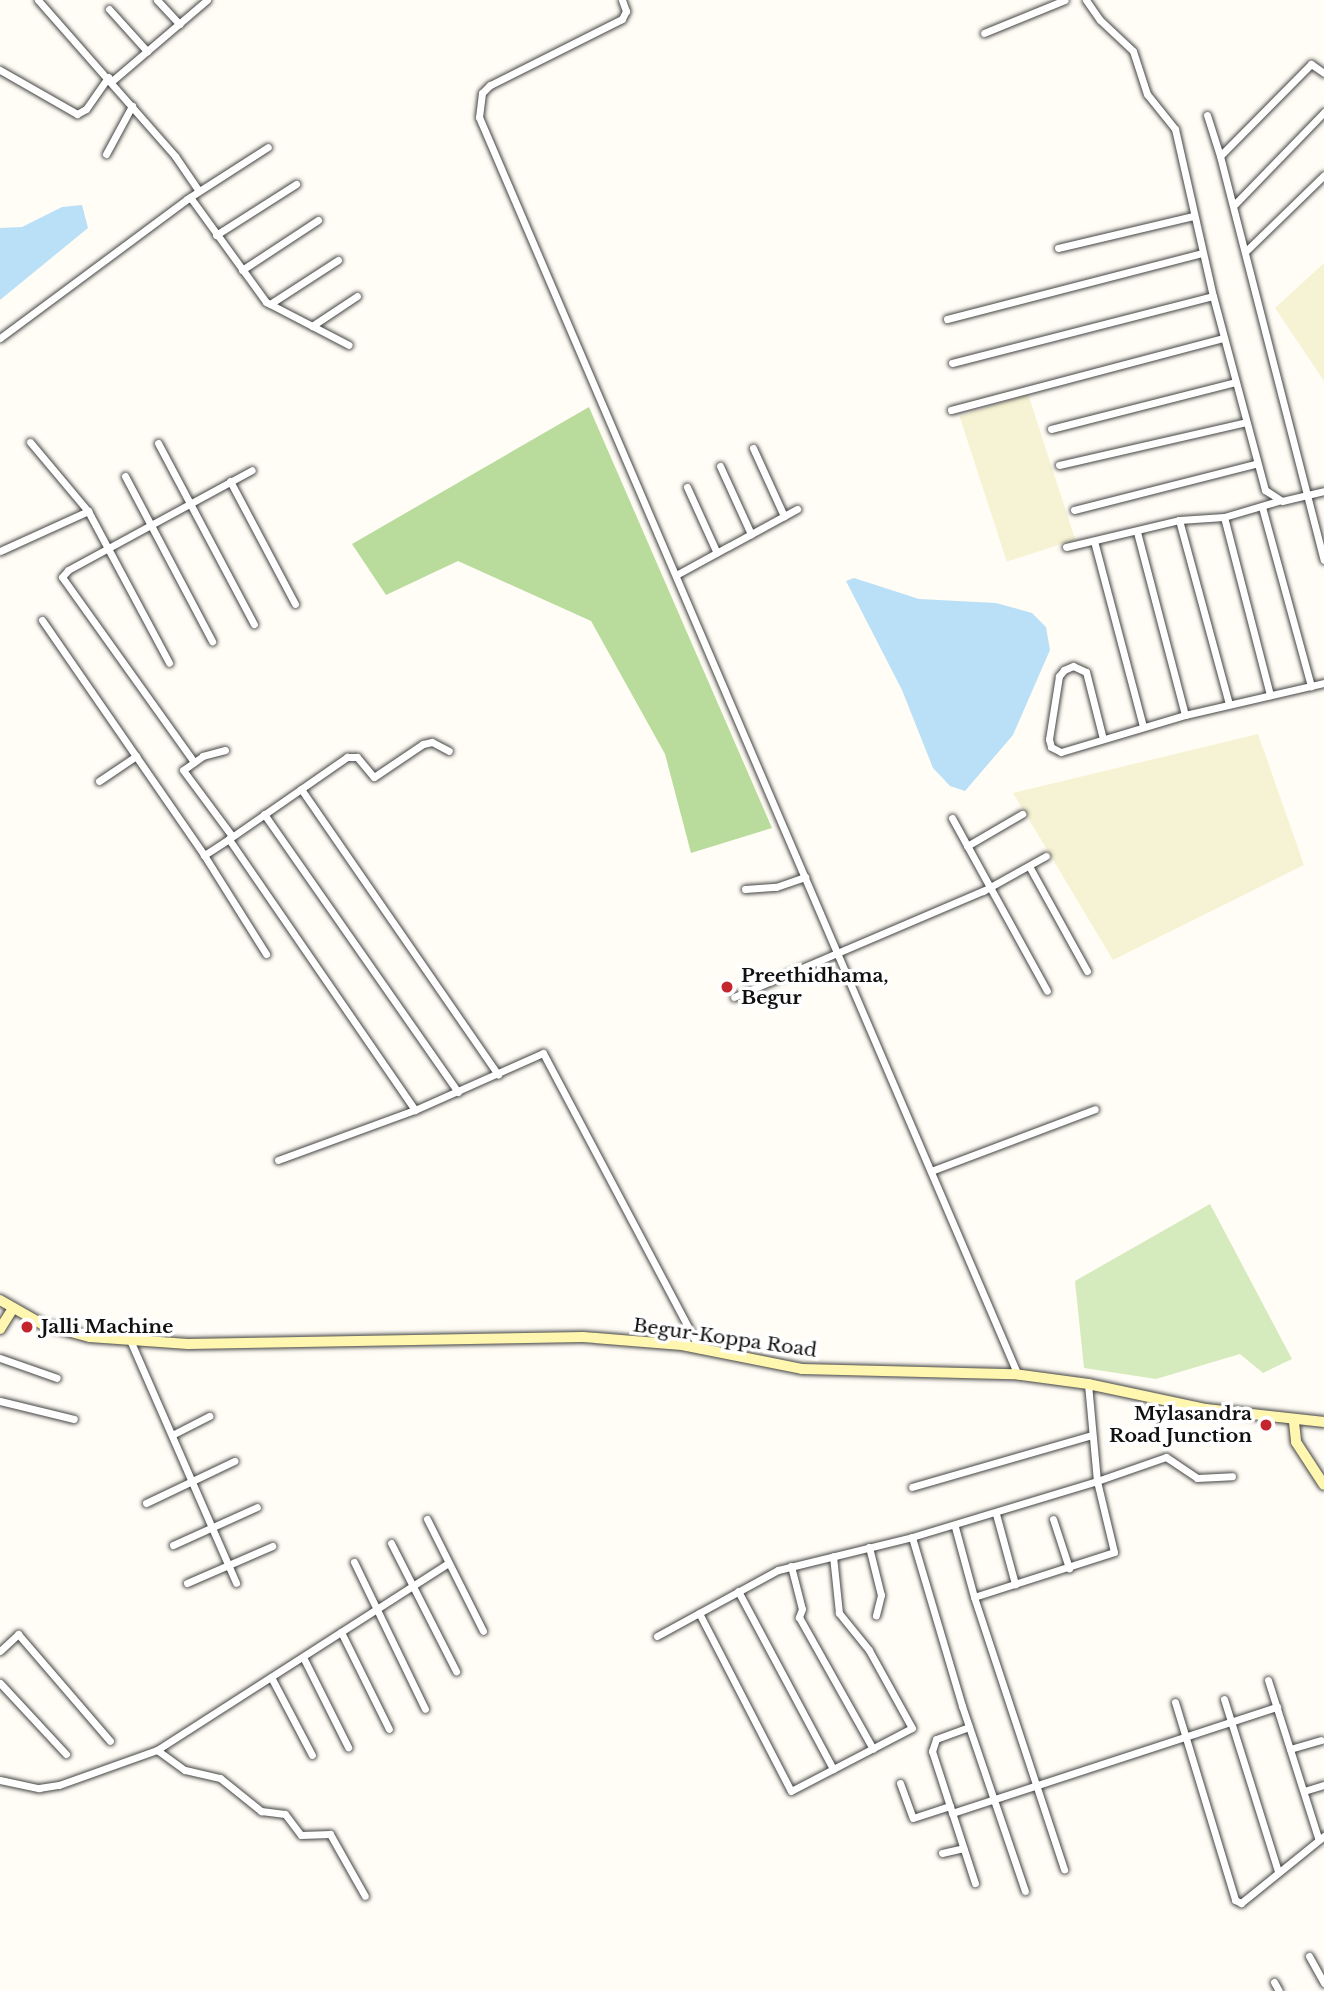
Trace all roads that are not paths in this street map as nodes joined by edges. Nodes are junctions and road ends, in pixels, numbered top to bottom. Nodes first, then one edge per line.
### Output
1 (38, 0) edge
2 (158, 0) edge
3 (208, 0) edge
4 (622, 0) edge
5 (1065, 0) edge
6 (1086, 0) edge
7 (109, 9) dead end
8 (179, 24) junction
9 (984, 33) dead end
10 (147, 51) junction
11 (0, 71) edge
12 (1324, 73) edge
13 (110, 79) junction
14 (132, 106) junction
15 (1324, 112) edge
16 (1207, 115) dead end
17 (268, 147) dead end
18 (106, 154) dead end
19 (1220, 156) junction
20 (1324, 175) edge
21 (296, 184) dead end
22 (199, 191) junction
23 (190, 197) junction
24 (1235, 204) junction
25 (1193, 216) junction
26 (318, 220) dead end
27 (216, 235) junction
28 (1058, 248) dead end
29 (1247, 250) junction
30 (1202, 253) junction
31 (338, 260) dead end
32 (242, 270) junction
33 (357, 296) dead end
34 (1213, 296) junction
35 (270, 304) junction
36 (947, 319) dead end
37 (312, 326) junction
38 (0, 338) edge
39 (1224, 338) junction
40 (349, 345) dead end
41 (951, 363) dead end
42 (1235, 382) junction
43 (951, 410) dead end
44 (1246, 422) junction
45 (1051, 429) dead end
46 (30, 442) dead end
47 (158, 443) dead end
48 (753, 448) dead end
49 (1255, 464) junction
50 (1059, 465) dead end
51 (720, 466) dead end
52 (251, 470) dead end
53 (125, 476) dead end
54 (230, 481) junction
55 (687, 487) dead end
56 (1324, 491) edge
57 (1307, 495) junction
58 (1278, 501) junction
59 (189, 504) junction
60 (1262, 508) junction
61 (797, 509) dead end
62 (1074, 510) dead end
63 (88, 511) junction
64 (784, 516) junction
65 (1224, 517) junction
66 (1179, 520) junction
67 (150, 525) junction
68 (1137, 532) junction
69 (751, 534) junction
70 (1094, 541) junction
71 (1066, 547) dead end
72 (1, 548) edge
73 (108, 548) junction
74 (717, 553) junction
75 (1324, 560) edge
76 (676, 575) junction
77 (295, 604) dead end
78 (42, 620) dead end
79 (254, 624) dead end
80 (212, 641) dead end
81 (169, 663) dead end
82 (1324, 682) edge
83 (1311, 686) junction
84 (1270, 695) junction
85 (1229, 704) junction
86 (1185, 715) junction
87 (1143, 726) junction
88 (1103, 738) junction
89 (225, 750) dead end
90 (449, 751) dead end
91 (136, 756) junction
92 (194, 762) junction
93 (99, 780) dead end
94 (301, 789) junction
95 (264, 814) junction
96 (1022, 814) dead end
97 (952, 818) dead end
98 (230, 838) junction
99 (967, 846) junction
100 (204, 855) junction
101 (1046, 856) dead end
102 (1029, 866) junction
103 (805, 877) junction
104 (991, 888) junction
105 (745, 889) dead end
106 (838, 951) junction
107 (266, 954) dead end
108 (1087, 971) dead end
109 (1047, 991) dead end
110 (734, 997) dead end
111 (498, 1075) junction
112 (458, 1092) junction
113 (1095, 1109) dead end
114 (415, 1110) junction
115 (278, 1160) dead end
116 (932, 1171) junction
117 (0, 1300) edge
118 (12, 1310) junction
119 (0, 1329) edge
120 (130, 1340) junction
121 (700, 1349) junction
122 (0, 1358) edge
123 (1018, 1374) junction
124 (57, 1378) dead end
125 (1088, 1384) junction
126 (0, 1401) edge
127 (209, 1416) dead end
128 (74, 1419) dead end
129 (1294, 1422) junction
130 (1324, 1422) edge
131 (172, 1435) junction
132 (1092, 1435) junction
133 (234, 1461) dead end
134 (1232, 1476) dead end
135 (1097, 1480) junction
136 (192, 1481) junction
137 (1324, 1485) edge
138 (912, 1487) dead end
139 (146, 1503) dead end
140 (257, 1507) dead end
141 (996, 1514) junction
142 (427, 1519) dead end
143 (1053, 1519) dead end
144 (955, 1527) junction
145 (212, 1528) junction
146 (912, 1537) junction
147 (391, 1543) dead end
148 (173, 1545) dead end
149 (272, 1546) dead end
150 (869, 1548) junction
151 (833, 1556) junction
152 (354, 1562) dead end
153 (448, 1563) junction
154 (229, 1566) junction
155 (791, 1566) junction
156 (1069, 1567) junction
157 (187, 1583) dead end
158 (236, 1583) dead end
159 (1015, 1584) junction
160 (412, 1586) junction
161 (738, 1591) junction
162 (974, 1597) junction
163 (376, 1609) junction
164 (699, 1613) junction
165 (876, 1615) dead end
166 (483, 1631) dead end
167 (341, 1632) junction
168 (657, 1636) dead end
169 (0, 1651) edge
170 (303, 1657) junction
171 (456, 1671) dead end
172 (271, 1677) junction
173 (1269, 1680) dead end
174 (0, 1683) edge
175 (1224, 1699) dead end
176 (1175, 1702) dead end
177 (1277, 1707) junction
178 (425, 1709) dead end
179 (1231, 1722) junction
180 (969, 1727) junction
181 (389, 1729) dead end
182 (1186, 1736) junction
183 (1321, 1740) dead end
184 (110, 1741) dead end
185 (348, 1747) dead end
186 (873, 1749) junction
187 (1290, 1749) junction
188 (157, 1750) junction
189 (66, 1754) dead end
190 (312, 1755) dead end
191 (833, 1769) junction
192 (0, 1780) edge
193 (900, 1783) dead end
194 (1036, 1783) junction
195 (1324, 1785) edge
196 (1304, 1791) junction
197 (993, 1797) junction
198 (951, 1810) junction
199 (1321, 1837) edge
200 (963, 1848) junction
201 (942, 1853) dead end
202 (1064, 1869) dead end
203 (1278, 1871) junction
204 (975, 1883) dead end
205 (1025, 1891) dead end
206 (365, 1896) dead end
207 (1309, 1956) dead end
208 (1274, 1982) dead end
209 (1324, 1983) edge
210 (1279, 1991) edge

1 - 13 street
2 - 8 street
3 - 8 street
4 - 76 street
5 - 9 street
6 - 25 street
7 - 10 street
8 - 10 street
10 - 13 street
11 - 13 street
12 - 19 street
13 - 14 street
14 - 18 street
14 - 22 street
15 - 24 street
16 - 19 street
17 - 22 street
19 - 24 street
20 - 29 street
21 - 27 street
22 - 23 street
23 - 27 street
23 - 38 street
24 - 29 street
25 - 28 street
25 - 30 street
26 - 32 street
27 - 32 street
29 - 57 street
30 - 34 street
30 - 36 street
31 - 35 street
32 - 35 street
33 - 37 street
34 - 39 street
34 - 41 street
35 - 37 street
37 - 40 street
39 - 42 street
39 - 43 street
42 - 44 street
42 - 45 street
44 - 49 street
44 - 50 street
46 - 63 street
47 - 59 street
48 - 64 street
49 - 58 street
49 - 62 street
51 - 69 street
52 - 54 street
53 - 67 street
54 - 59 street
54 - 77 street
55 - 74 street
56 - 57 street
57 - 58 street
57 - 75 street
58 - 60 street
59 - 67 street
59 - 79 street
60 - 65 street
60 - 83 street
61 - 64 street
63 - 72 street
63 - 73 street
64 - 69 street
65 - 66 street
65 - 84 street
66 - 68 street
66 - 85 street
67 - 73 street
67 - 80 street
68 - 70 street
68 - 86 street
69 - 74 street
70 - 71 street
70 - 87 street
73 - 81 street
73 - 92 street
74 - 76 street
76 - 103 street
78 - 91 street
82 - 83 street
83 - 84 street
84 - 85 street
85 - 86 street
86 - 87 street
87 - 88 street
88 - 88 street
89 - 92 street
90 - 94 street
91 - 93 street
91 - 100 street
92 - 98 street
94 - 95 street
94 - 111 street
95 - 98 street
95 - 112 street
96 - 99 street
97 - 99 street
98 - 100 street
98 - 114 street
99 - 104 street
100 - 107 street
101 - 102 street
102 - 104 street
102 - 108 street
103 - 105 street
103 - 106 street
104 - 106 street
104 - 109 street
106 - 110 street
106 - 116 street
111 - 112 street
111 - 121 street
112 - 114 street
113 - 116 street
114 - 115 street
116 - 123 street
117 - 118 main road, Begur-Koppa Road
118 - 119 main road
118 - 120 main road, Begur-Koppa Road
120 - 121 main road, Begur-Koppa Road
120 - 131 street
121 - 123 main road, Begur-Koppa Road
122 - 124 street
123 - 125 main road, Begur-Koppa Road
125 - 129 main road, Begur-Koppa Road
125 - 132 street
126 - 128 street
127 - 131 street
129 - 130 main road, Begur-Koppa Road
129 - 137 main road
131 - 136 street
132 - 135 street
132 - 138 street
133 - 136 street
134 - 135 street
135 - 141 street
135 - 156 street
136 - 139 street
136 - 145 street
140 - 145 street
141 - 144 street
141 - 159 street
142 - 153 street
143 - 156 street
144 - 146 street
144 - 162 street
145 - 148 street
145 - 154 street
146 - 150 street
146 - 180 street
147 - 160 street
149 - 154 street
150 - 151 street
150 - 165 street
151 - 155 street
151 - 186 street
152 - 163 street
153 - 160 street
153 - 166 street
154 - 157 street
154 - 158 street
155 - 161 street
155 - 186 street
156 - 159 street
159 - 162 street
160 - 163 street
160 - 171 street
161 - 164 street
161 - 191 street
162 - 194 street
163 - 167 street
163 - 178 street
164 - 168 street
164 - 191 street
167 - 170 street
167 - 181 street
169 - 184 street
170 - 172 street
170 - 185 street
172 - 188 street
172 - 190 street
173 - 177 street
174 - 189 street
175 - 179 street
176 - 182 street
177 - 179 street
177 - 187 street
179 - 182 street
179 - 203 street
180 - 197 street
180 - 198 street
182 - 194 street
182 - 203 street
183 - 187 street
186 - 191 street
187 - 196 street
188 - 192 street
188 - 206 street
193 - 198 street
194 - 197 street
194 - 202 street
195 - 196 street
196 - 199 street
197 - 198 street
197 - 205 street
198 - 200 street
199 - 203 street
200 - 201 street
200 - 204 street
207 - 209 street
208 - 210 street

